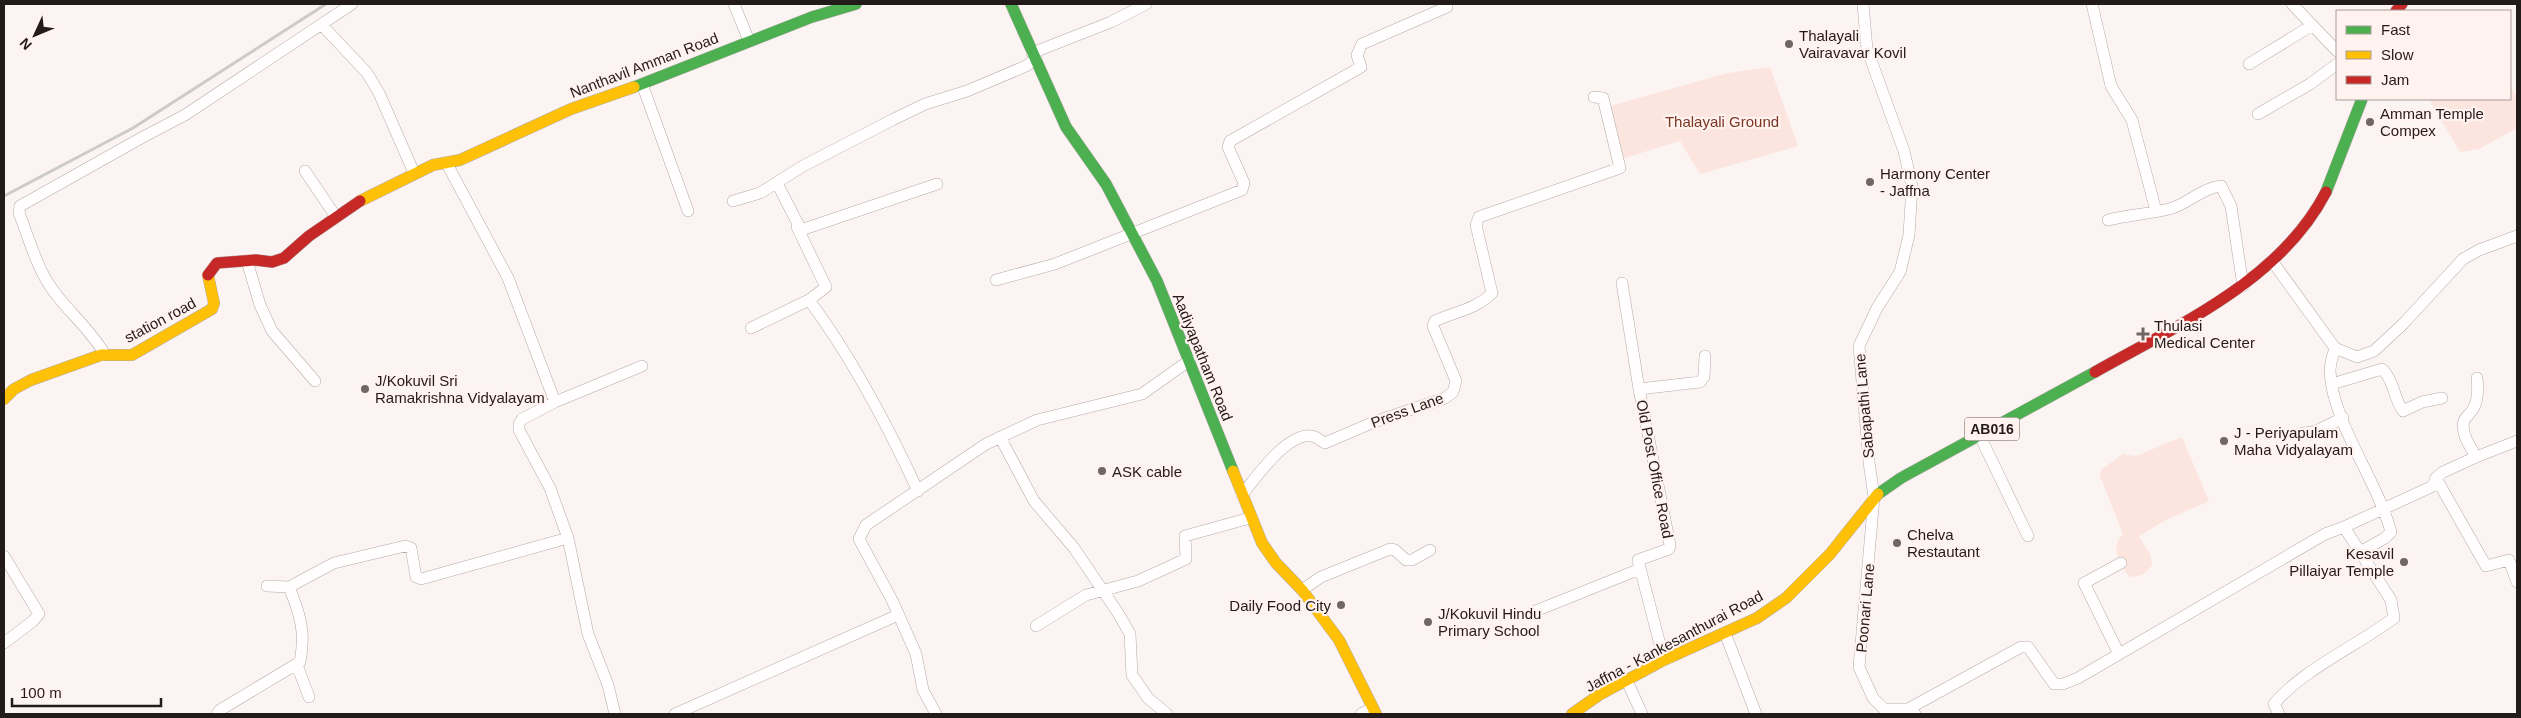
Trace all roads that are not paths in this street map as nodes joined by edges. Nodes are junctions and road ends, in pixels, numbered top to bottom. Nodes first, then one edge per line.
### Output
1 (352, 4) edge
2 (734, 4) edge
3 (856, 4) edge
4 (1011, 4) edge
5 (1146, 4) edge
6 (1863, 4) edge
7 (2092, 4) edge
8 (2292, 4) edge
9 (1448, 7) dead end
10 (322, 26) junction
11 (2311, 26) junction
12 (749, 40) junction
13 (2336, 50) edge
14 (1034, 56) junction
15 (2248, 64) dead end
16 (2336, 65) edge
17 (642, 84) junction
18 (1594, 97) dead end
19 (2362, 100) edge
20 (2258, 114) dead end
21 (446, 162) junction
22 (305, 171) dead end
23 (414, 173) junction
24 (777, 183) junction
25 (937, 184) dead end
26 (733, 201) dead end
27 (688, 211) dead end
28 (2156, 211) junction
29 (336, 217) junction
30 (2108, 220) dead end
31 (797, 227) junction
32 (1134, 234) junction
33 (2517, 236) edge
34 (247, 261) junction
35 (2272, 261) junction
36 (996, 280) dead end
37 (1622, 283) dead end
38 (2243, 286) junction
39 (809, 300) junction
40 (751, 328) dead end
41 (2335, 348) junction
42 (101, 355) junction
43 (1705, 356) dead end
44 (1190, 360) junction
45 (642, 366) dead end
46 (2477, 378) dead end
47 (315, 381) dead end
48 (2332, 384) junction
49 (1639, 389) junction
50 (2442, 398) dead end
51 (4, 399) edge
52 (555, 402) junction
53 (2343, 418) junction
54 (2302, 433) dead end
55 (1980, 436) junction
56 (1000, 437) junction
57 (2517, 441) edge
58 (2476, 457) junction
59 (2436, 478) junction
60 (918, 491) junction
61 (1242, 495) junction
62 (1874, 498) junction
63 (2384, 510) junction
64 (1250, 518) junction
65 (2344, 527) junction
66 (2028, 536) dead end
67 (568, 538) junction
68 (1430, 550) dead end
69 (2360, 552) junction
70 (4, 556) edge
71 (2121, 563) dead end
72 (1640, 570) junction
73 (2517, 582) edge
74 (267, 586) dead end
75 (288, 587) junction
76 (1302, 590) junction
77 (1101, 591) junction
78 (1533, 612) dead end
79 (898, 615) junction
80 (1036, 626) dead end
81 (1725, 633) junction
82 (4, 643) edge
83 (2119, 654) junction
84 (1664, 660) junction
85 (297, 665) junction
86 (1627, 680) junction
87 (309, 697) dead end
88 (1374, 711) edge
89 (1912, 712) edge
90 (217, 714) edge
91 (615, 714) edge
92 (675, 714) edge
93 (936, 714) edge
94 (1167, 714) edge
95 (1361, 714) edge
96 (1572, 714) edge
97 (1642, 714) edge
98 (1756, 714) edge
99 (2279, 714) edge

1 - 10 street
2 - 12 street
3 - 12 street, Nanthavil Amman Road
4 - 14 street, Aadiyapatham Road
5 - 14 street
6 - 62 street, Sabapathi Lane
7 - 28 street
8 - 11 street
9 - 32 street
10 - 23 street
10 - 42 street
11 - 13 street
11 - 15 street
12 - 17 street, Nanthavil Amman Road
14 - 24 street
14 - 32 street, Aadiyapatham Road
16 - 20 street
17 - 21 street, Nanthavil Amman Road
17 - 27 street
18 - 61 street, Press Lane
19 - 35 street, Jaffna - Kankesanthurai Road / AB016
21 - 23 street, station road
21 - 52 street
22 - 29 street
23 - 29 street, station road
24 - 26 street
24 - 31 street
25 - 31 street
28 - 30 street
28 - 38 street
29 - 34 street, station road
31 - 39 street
32 - 36 street
32 - 44 street, Aadiyapatham Road
33 - 41 street
34 - 42 street, station road
34 - 47 street
35 - 38 street, Jaffna - Kankesanthurai Road / AB016
35 - 41 street
37 - 49 street, Old Post Office Road
38 - 55 street, Jaffna - Kankesanthurai Road / AB016
39 - 40 street
39 - 60 street
41 - 48 street
42 - 51 street, station road
43 - 49 street
44 - 56 street
44 - 61 street, Aadiyapatham Road
45 - 52 street
46 - 58 street
48 - 50 street
48 - 53 street
49 - 72 street, Old Post Office Road
52 - 67 street
53 - 54 street
53 - 63 street
55 - 62 street, Jaffna - Kankesanthurai Road / AB016
55 - 66 street
56 - 60 street
56 - 77 street
57 - 58 street
58 - 59 street
59 - 63 street
59 - 73 street
60 - 79 street
61 - 64 street, Aadiyapatham Road
62 - 81 street, Jaffna - Kankesanthurai Road / AB016
62 - 89 street, Poonari Lane
63 - 65 street
63 - 69 street
64 - 76 street, Aadiyapatham Road
64 - 77 street
65 - 69 street
65 - 83 street
67 - 75 street
67 - 91 street
68 - 76 street
69 - 99 street
70 - 82 street
71 - 83 street
72 - 78 street
72 - 84 street
74 - 75 street
75 - 85 street
76 - 88 street, Aadiyapatham Road
77 - 80 street
77 - 94 street
79 - 92 street
79 - 93 street
81 - 84 street, Jaffna - Kankesanthurai Road / AB016
81 - 98 street
83 - 89 street
84 - 86 street, Jaffna - Kankesanthurai Road / AB016
85 - 87 street
85 - 90 street
86 - 96 street, Jaffna - Kankesanthurai Road / AB016
86 - 97 street
88 - 95 street

